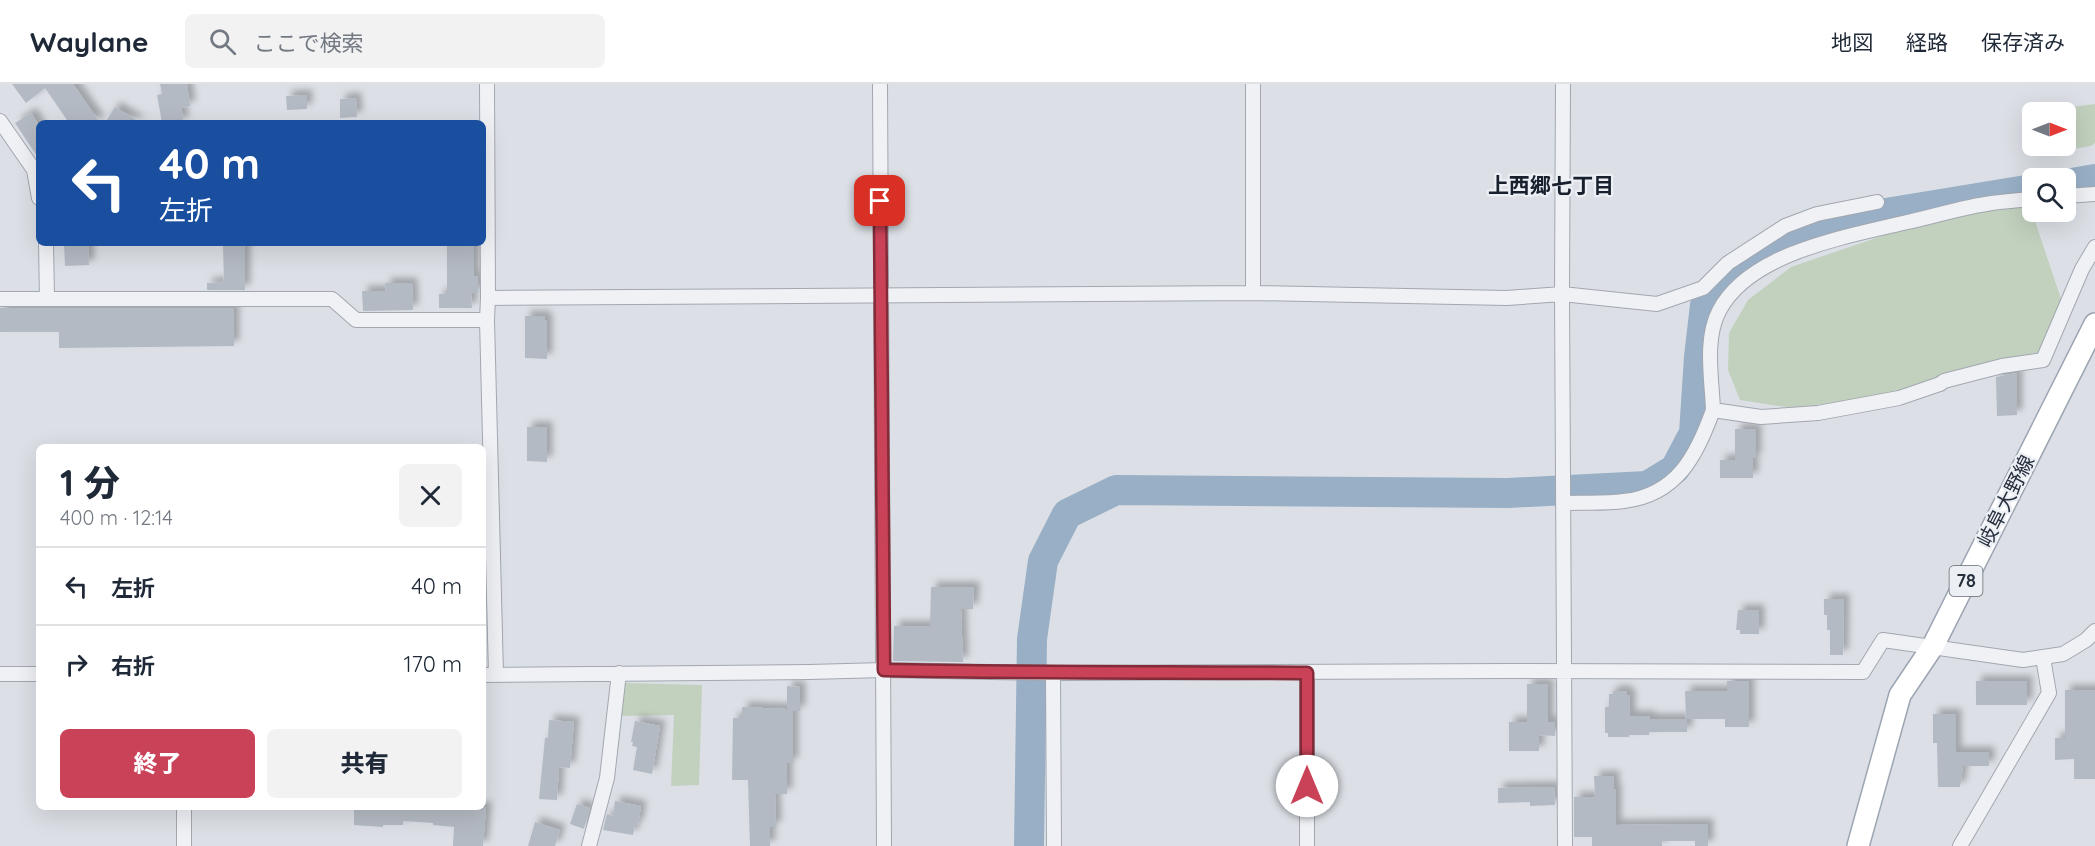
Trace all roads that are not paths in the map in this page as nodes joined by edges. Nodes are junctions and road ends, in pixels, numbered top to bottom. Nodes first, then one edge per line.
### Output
1 (487, 84) edge
2 (880, 84) edge
3 (1253, 84) edge
4 (1563, 84) edge
5 (0, 121) edge
6 (36, 181) edge
7 (2095, 194) edge
8 (2076, 195) edge
9 (2022, 200) edge
10 (1877, 202) dead end
11 (46, 246) edge
12 (2095, 247) edge
13 (1253, 293) junction
14 (881, 294) junction
15 (1562, 294) junction
16 (48, 298) junction
17 (488, 298) junction
18 (0, 299) edge
19 (487, 320) junction
20 (2095, 324) edge
21 (2089, 348) edge
22 (1713, 410) junction
23 (1563, 503) junction
24 (2092, 637) edge
25 (1933, 646) junction
26 (2043, 658) junction
27 (884, 670) junction
28 (619, 673) junction
29 (1048, 673) junction
30 (1307, 673) junction
31 (1565, 673) junction
32 (0, 674) edge
33 (36, 674) edge
34 (490, 675) edge
35 (184, 810) edge
36 (184, 846) edge
37 (589, 846) edge
38 (884, 846) edge
39 (1054, 846) edge
40 (1307, 846) edge
41 (1565, 846) edge
42 (1858, 846) edge
43 (1960, 846) edge

1 - 17 street
2 - 14 street
3 - 13 street
4 - 15 street
5 - 6 street
7 - 8 street
9 - 22 street
10 - 15 street
11 - 16 street
12 - 22 street
13 - 14 street
13 - 15 street
14 - 17 street
14 - 27 street
15 - 23 street
16 - 18 street
16 - 19 street
17 - 19 street
19 - 34 street
20 - 21 main road, 岐阜大野線 / 78
21 - 25 main road, 岐阜大野線 / 78
22 - 23 street
23 - 31 street
24 - 26 street
25 - 26 street
25 - 31 street
25 - 42 main road, 岐阜大野線 / 78
26 - 43 street
27 - 28 street
27 - 29 street
27 - 38 street
28 - 34 street
28 - 37 street
29 - 30 street
29 - 39 street
30 - 31 street
30 - 40 street
31 - 41 street
32 - 33 street
35 - 36 street

